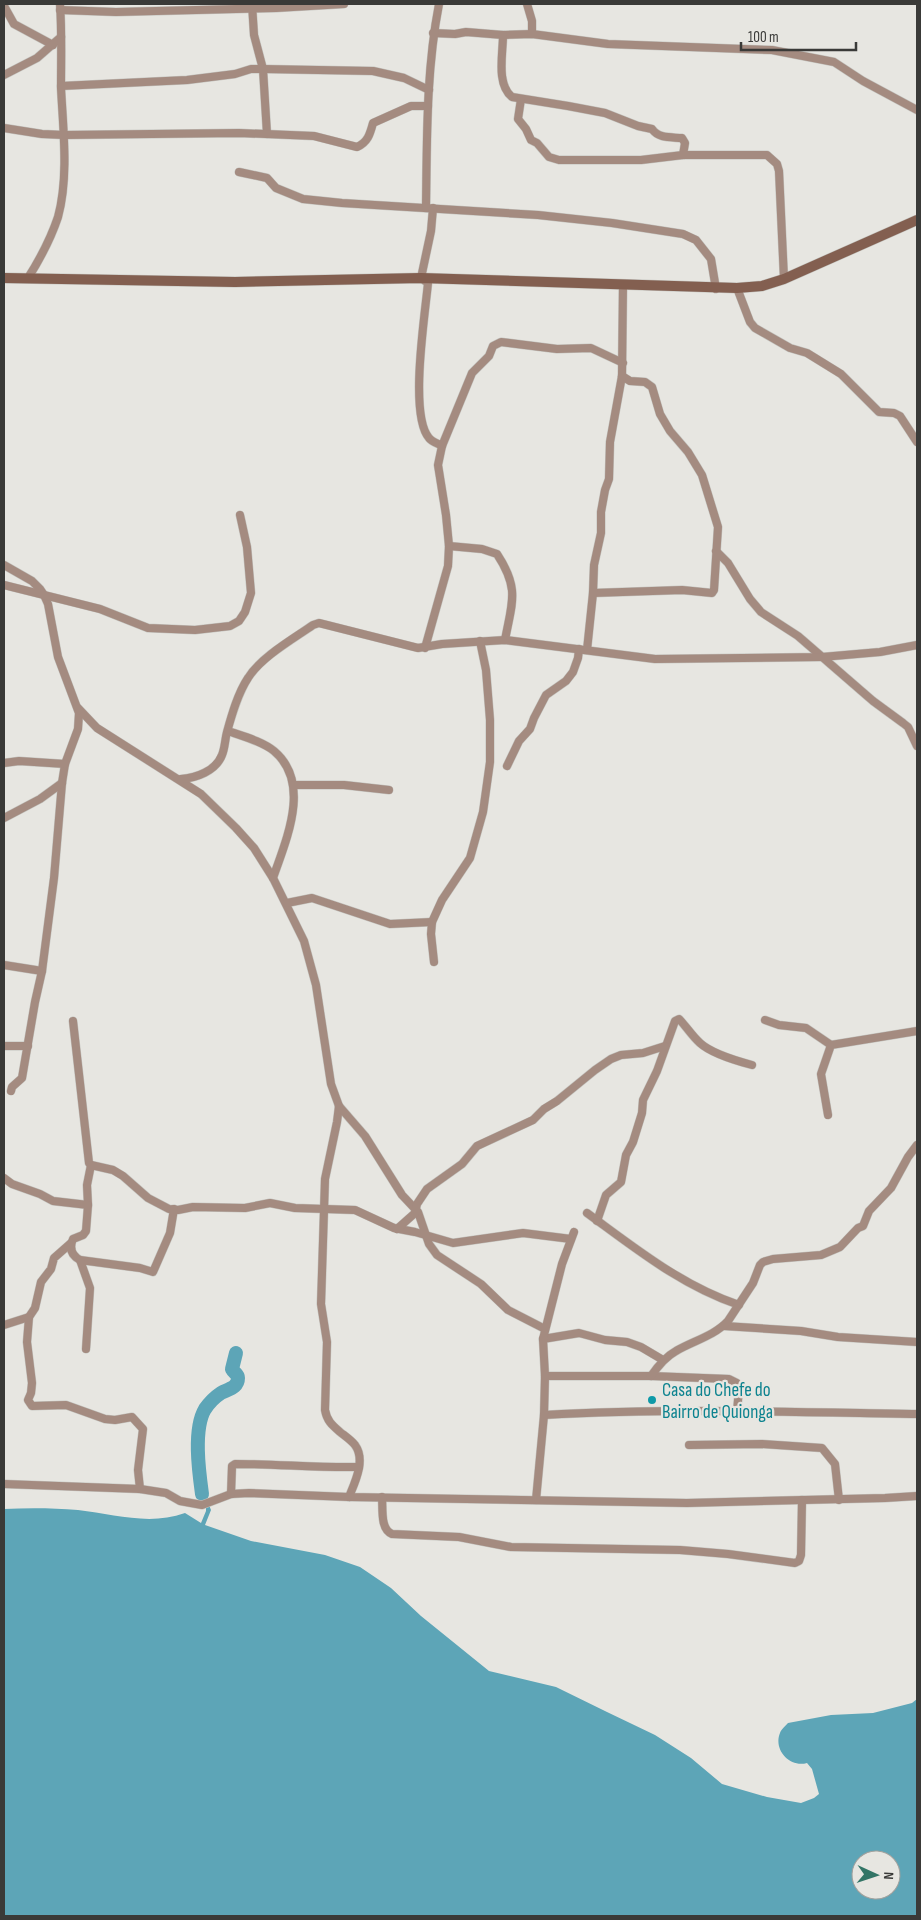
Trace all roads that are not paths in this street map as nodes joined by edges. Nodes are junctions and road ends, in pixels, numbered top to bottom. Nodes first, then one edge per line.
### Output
1 (344, 4) edge
2 (439, 4) edge
3 (527, 4) edge
4 (4, 6) edge
5 (252, 6) edge
6 (60, 7) edge
7 (433, 33) junction
8 (532, 34) junction
9 (503, 35) junction
10 (61, 37) junction
11 (53, 44) junction
12 (263, 69) junction
13 (4, 74) edge
14 (61, 86) junction
15 (429, 90) junction
16 (521, 99) junction
17 (428, 106) junction
18 (917, 110) edge
19 (4, 128) edge
20 (268, 134) junction
21 (64, 136) junction
22 (683, 155) junction
23 (239, 172) dead end
24 (430, 208) junction
25 (917, 220) edge
26 (4, 278) edge
27 (28, 278) junction
28 (421, 278) junction
29 (784, 279) junction
30 (623, 284) junction
31 (738, 288) junction
32 (716, 289) junction
33 (623, 363) junction
34 (622, 376) junction
35 (917, 442) edge
36 (442, 446) junction
37 (240, 514) dead end
38 (449, 546) junction
39 (716, 552) junction
40 (4, 565) edge
41 (4, 585) edge
42 (593, 593) junction
43 (44, 595) junction
44 (505, 640) junction
45 (480, 641) junction
46 (917, 645) edge
47 (425, 648) junction
48 (579, 649) junction
49 (588, 650) junction
50 (822, 657) junction
51 (78, 708) junction
52 (228, 731) junction
53 (917, 746) edge
54 (4, 763) edge
55 (65, 764) junction
56 (507, 766) dead end
57 (181, 780) junction
58 (62, 783) junction
59 (293, 785) junction
60 (389, 790) dead end
61 (4, 818) edge
62 (273, 878) junction
63 (287, 903) junction
64 (432, 922) junction
65 (434, 962) dead end
66 (4, 965) edge
67 (42, 971) junction
68 (765, 1020) dead end
69 (73, 1021) dead end
70 (917, 1031) edge
71 (831, 1045) junction
72 (4, 1046) edge
73 (28, 1046) junction
74 (665, 1046) junction
75 (752, 1065) dead end
76 (10, 1091) dead end
77 (338, 1106) junction
78 (828, 1114) dead end
79 (917, 1145) edge
80 (91, 1165) junction
81 (4, 1178) edge
82 (88, 1205) junction
83 (324, 1208) junction
84 (174, 1210) junction
85 (416, 1210) junction
86 (587, 1213) dead end
87 (597, 1220) junction
88 (397, 1229) junction
89 (426, 1236) junction
90 (71, 1243) junction
91 (80, 1260) junction
92 (739, 1305) junction
93 (29, 1317) junction
94 (4, 1325) edge
95 (724, 1326) junction
96 (545, 1329) junction
97 (543, 1339) junction
98 (917, 1342) edge
99 (86, 1349) dead end
100 (663, 1360) junction
101 (545, 1376) junction
102 (651, 1376) junction
103 (737, 1411) junction
104 (917, 1414) edge
105 (544, 1415) junction
106 (689, 1445) dead end
107 (359, 1467) junction
108 (4, 1484) edge
109 (140, 1489) junction
110 (231, 1494) junction
111 (917, 1496) edge
112 (349, 1497) junction
113 (382, 1498) junction
114 (536, 1500) junction
115 (802, 1500) junction
116 (838, 1500) junction

1 - 5 street
2 - 7 street
3 - 8 street
4 - 11 street
5 - 6 street
5 - 12 street
6 - 10 street
7 - 9 street
7 - 15 street
8 - 9 street
8 - 18 street
9 - 16 street
10 - 11 street
10 - 14 street
11 - 13 street
12 - 14 street
12 - 15 street
12 - 20 street
14 - 21 street
15 - 17 street
16 - 22 street
16 - 22 street
17 - 20 street
17 - 24 street
19 - 21 street
20 - 21 street
21 - 27 street
22 - 29 street
23 - 24 street
24 - 28 street
24 - 32 street
25 - 29 main road
26 - 27 main road
27 - 28 main road
28 - 30 main road
28 - 36 street
29 - 31 main road
30 - 32 main road
30 - 33 street
31 - 32 main road
31 - 35 street
33 - 34 street
33 - 36 street
34 - 39 street
34 - 42 street
36 - 38 street
37 - 43 street
38 - 44 street
38 - 47 street
39 - 42 street
39 - 50 street
40 - 43 street
41 - 43 street
42 - 49 street
43 - 51 street
44 - 45 street
44 - 48 street
45 - 47 street
45 - 64 street
46 - 50 street
47 - 52 street
48 - 49 street
48 - 56 street
49 - 50 street
50 - 53 street
51 - 55 street
51 - 57 street
52 - 57 street
52 - 59 street
54 - 55 street
55 - 58 street
57 - 62 street
58 - 61 street
58 - 67 street
59 - 60 street
59 - 62 street
62 - 63 street
63 - 64 street
63 - 77 street
64 - 65 street
66 - 67 street
67 - 73 street
68 - 71 street
69 - 80 street
70 - 71 street
71 - 78 street
72 - 73 street
73 - 76 street
74 - 75 street
74 - 85 street
74 - 87 street
77 - 83 street
77 - 85 street
79 - 92 street
80 - 82 street
80 - 84 street
81 - 82 street
82 - 90 street
83 - 84 street
83 - 88 street
83 - 107 street
84 - 91 street
85 - 88 street
85 - 89 street
86 - 87 street
87 - 92 street
88 - 89 street
89 - 96 street
89 - 96 street
90 - 91 street
90 - 93 street
91 - 99 street
92 - 95 street
93 - 94 street
93 - 109 street
95 - 98 street
95 - 100 street
96 - 97 street
97 - 100 street
97 - 101 street
100 - 102 street
101 - 102 street
101 - 105 street
102 - 103 street
103 - 104 street
103 - 105 street
105 - 114 street
106 - 116 street
107 - 110 street
107 - 112 street
108 - 109 street
109 - 110 street
110 - 112 street
111 - 116 street
112 - 113 street
113 - 114 street
113 - 115 street
114 - 115 street
115 - 116 street

